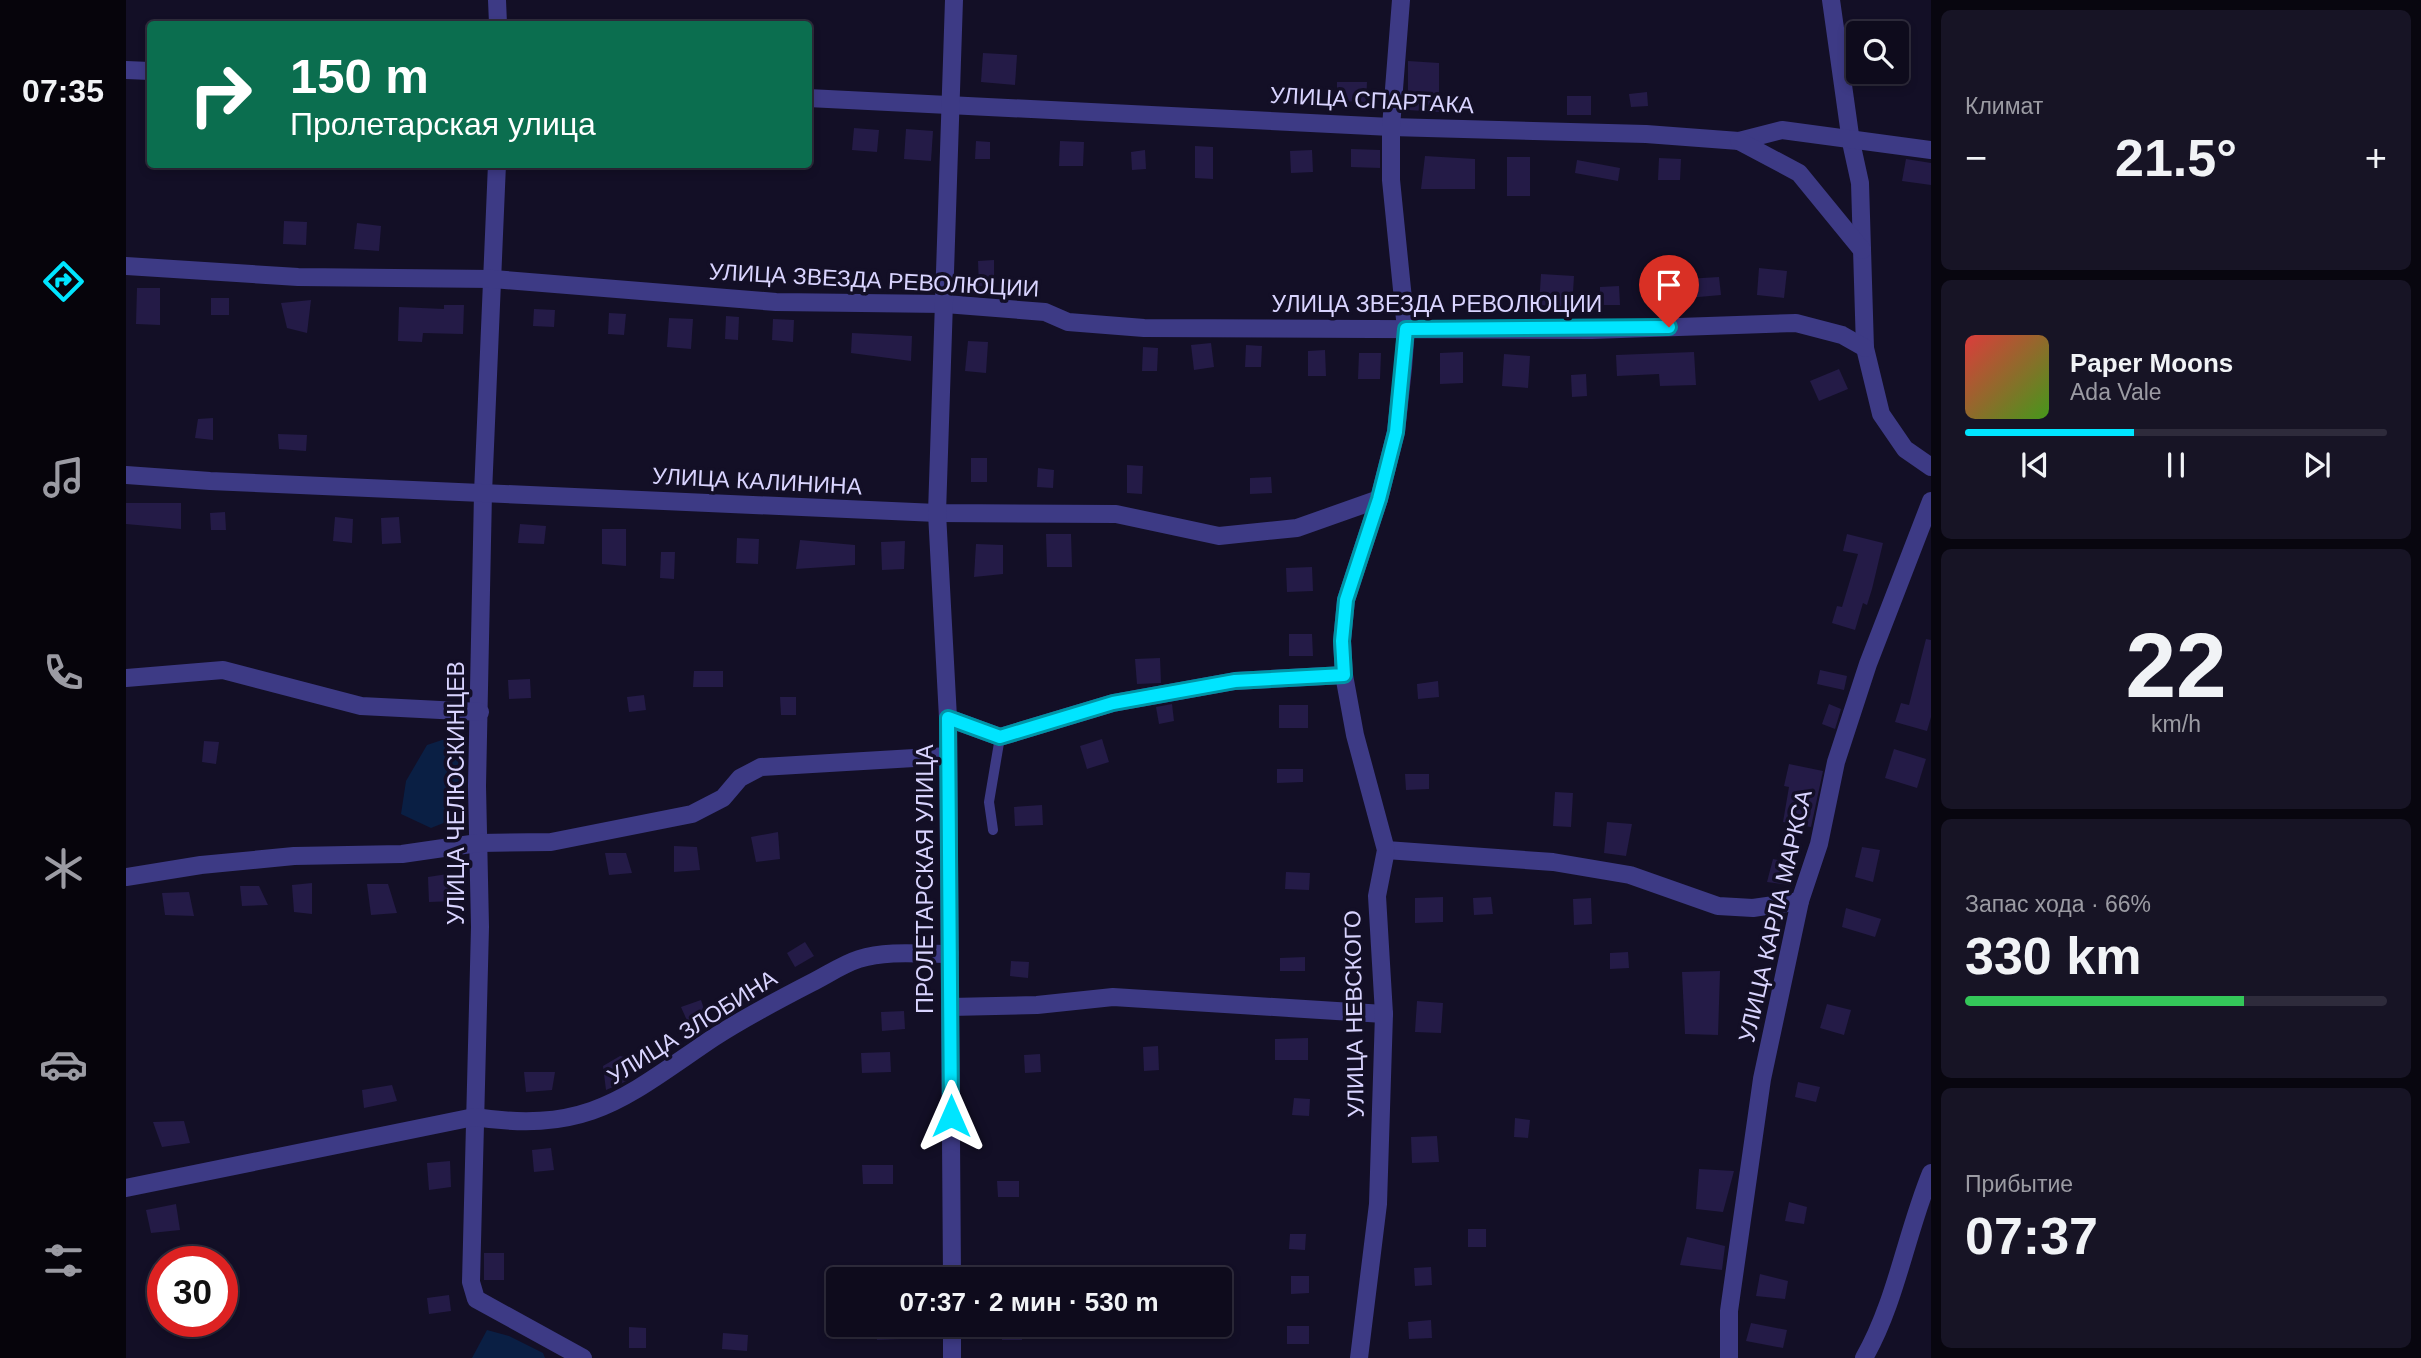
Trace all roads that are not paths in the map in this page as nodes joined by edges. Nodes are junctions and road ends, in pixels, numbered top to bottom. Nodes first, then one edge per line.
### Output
1 (497, 0) edge
2 (954, 0) edge
3 (1401, 0) edge
4 (1831, 0) edge
5 (498, 21) edge
6 (126, 70) edge
7 (147, 71) edge
8 (812, 98) edge
9 (948, 106) junction
10 (1391, 127) junction
11 (1739, 141) junction
12 (1851, 142) junction
13 (1931, 150) edge
14 (496, 168) edge
15 (1862, 250) junction
16 (126, 266) edge
17 (493, 279) junction
18 (946, 304) junction
19 (1406, 329) junction
20 (1865, 348) junction
21 (1931, 467) edge
22 (126, 475) edge
23 (484, 493) junction
24 (1379, 499) junction
25 (1931, 501) edge
26 (937, 513) junction
27 (1344, 675) junction
28 (126, 678) edge
29 (480, 712) junction
30 (948, 718) junction
31 (1000, 737) junction
32 (948, 756) junction
33 (993, 830) dead end
34 (478, 843) junction
35 (1386, 850) junction
36 (126, 877) edge
37 (1800, 901) junction
38 (950, 954) junction
39 (950, 1007) junction
40 (1384, 1014) junction
41 (474, 1116) junction
42 (1931, 1173) edge
43 (126, 1188) edge
44 (952, 1267) edge
45 (952, 1337) edge
46 (583, 1358) edge
47 (952, 1358) edge
48 (1359, 1358) edge
49 (1730, 1358) edge
50 (1864, 1358) edge

1 - 5 street
2 - 9 street
3 - 10 street, УЛИЦА НЕВСКОГО
4 - 12 street
6 - 7 street
8 - 9 street, УЛИЦА СПАРТАКА
9 - 10 street, УЛИЦА СПАРТАКА
9 - 18 street
10 - 11 street, УЛИЦА СПАРТАКА
10 - 19 street, УЛИЦА НЕВСКОГО
11 - 12 street, УЛИЦА СПАРТАКА
11 - 15 street
12 - 13 street, УЛИЦА СПАРТАКА
12 - 15 street
14 - 17 street, УЛИЦА ЧЕЛЮСКИНЦЕВ
15 - 20 street
16 - 17 street, УЛИЦА ЗВЕЗДА РЕВОЛЮЦИИ
17 - 18 street, УЛИЦА ЗВЕЗДА РЕВОЛЮЦИИ
17 - 23 street, УЛИЦА ЧЕЛЮСКИНЦЕВ
18 - 19 street, УЛИЦА ЗВЕЗДА РЕВОЛЮЦИИ
18 - 26 street
19 - 20 street, УЛИЦА ЗВЕЗДА РЕВОЛЮЦИИ
19 - 24 street, УЛИЦА НЕВСКОГО
20 - 21 street
22 - 23 street, УЛИЦА КАЛИНИНА
23 - 26 street, УЛИЦА КАЛИНИНА
23 - 29 street, УЛИЦА ЧЕЛЮСКИНЦЕВ
24 - 26 street, УЛИЦА КАЛИНИНА
24 - 27 street, УЛИЦА НЕВСКОГО
25 - 37 street, УЛИЦА КАРЛА МАРКСА
26 - 30 street
27 - 31 street
27 - 35 street, УЛИЦА НЕВСКОГО
28 - 29 street
29 - 34 street, УЛИЦА ЧЕЛЮСКИНЦЕВ
30 - 31 street, ПРОЛЕТАРСКАЯ УЛИЦА
30 - 32 street, ПРОЛЕТАРСКАЯ УЛИЦА
31 - 33 lane
32 - 34 street
32 - 38 street, ПРОЛЕТАРСКАЯ УЛИЦА
34 - 36 street
34 - 41 street, УЛИЦА ЧЕЛЮСКИНЦЕВ
35 - 37 street
35 - 40 street, УЛИЦА НЕВСКОГО
37 - 49 street, УЛИЦА КАРЛА МАРКСА
38 - 39 street, ПРОЛЕТАРСКАЯ УЛИЦА
38 - 41 street, УЛИЦА ЗЛОБИНА
39 - 40 street
39 - 44 street, ПРОЛЕТАРСКАЯ УЛИЦА
40 - 48 street, УЛИЦА НЕВСКОГО
41 - 43 street, УЛИЦА ЗЛОБИНА
41 - 46 street, УЛИЦА ЧЕЛЮСКИНЦЕВ
42 - 50 street
45 - 47 street

